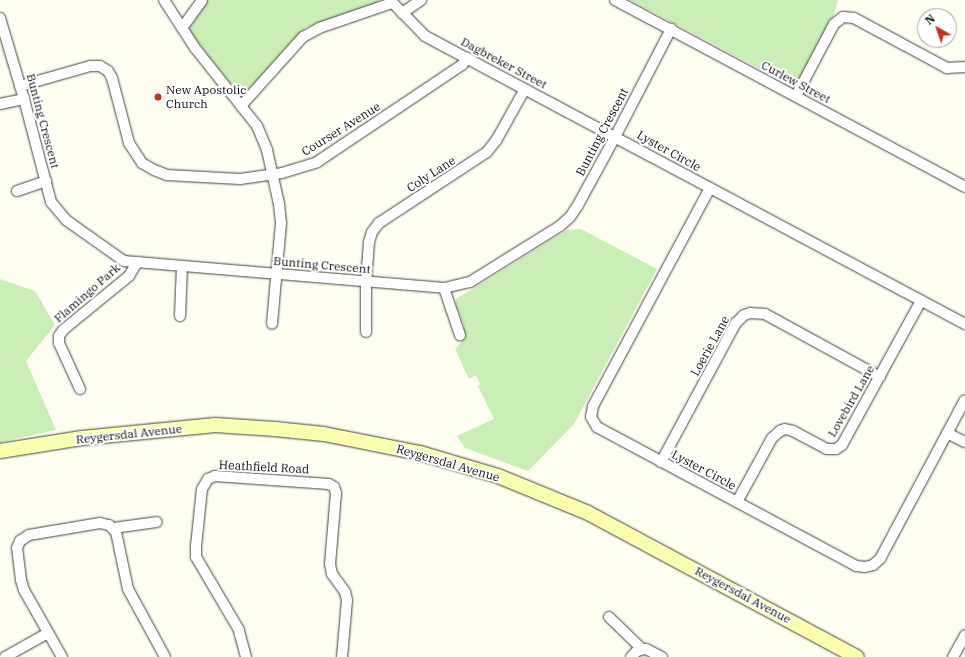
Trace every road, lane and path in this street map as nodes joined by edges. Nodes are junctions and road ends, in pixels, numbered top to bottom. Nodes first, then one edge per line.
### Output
1 (164, 0) edge
2 (202, 0) edge
3 (421, 0) edge
4 (615, 0) edge
5 (391, 2) edge
6 (402, 13) junction
7 (0, 18) edge
8 (182, 28) junction
9 (670, 29) junction
10 (467, 58) junction
11 (965, 66) edge
12 (20, 86) junction
13 (525, 89) junction
14 (796, 96) junction
15 (24, 99) junction
16 (0, 104) edge
17 (241, 106) junction
18 (615, 137) junction
19 (272, 174) junction
20 (46, 181) junction
21 (965, 187) edge
22 (710, 188) junction
23 (17, 190) dead end
24 (137, 262) junction
25 (182, 266) junction
26 (276, 275) junction
27 (366, 282) junction
28 (444, 288) junction
29 (921, 301) junction
30 (180, 316) dead end
31 (272, 324) dead end
32 (965, 324) edge
33 (366, 332) dead end
34 (460, 335) dead end
35 (880, 377) junction
36 (80, 389) dead end
37 (965, 400) edge
38 (948, 433) junction
39 (965, 442) edge
40 (0, 451) edge
41 (661, 462) junction
42 (737, 502) junction
43 (156, 522) dead end
44 (113, 528) junction
45 (608, 617) dead end
46 (48, 633) junction
47 (965, 636) edge
48 (642, 649) junction
49 (5, 657) edge
50 (62, 657) edge
51 (165, 657) edge
52 (246, 657) edge
53 (342, 657) edge
54 (631, 657) edge
55 (662, 657) edge
56 (857, 657) edge
57 (953, 657) edge

1 - 8 street
2 - 8 street
3 - 6 street
4 - 9 street, Curlew Street
5 - 6 street, Dagbreker Street
5 - 17 street
6 - 10 street, Dagbreker Street
7 - 12 street, Bunting Crescent
8 - 17 street
9 - 14 street, Curlew Street
9 - 18 street, Bunting Crescent
10 - 13 street, Dagbreker Street
10 - 19 street, Courser Avenue
11 - 14 street
12 - 15 street, Bunting Crescent
12 - 19 street, Courser Avenue
13 - 18 street, Dagbreker Street
13 - 27 street, Coly Lane
14 - 21 street, Curlew Street
15 - 16 street
15 - 20 street, Bunting Crescent
17 - 19 street
18 - 22 street, Lyster Circle
18 - 28 street, Bunting Crescent
19 - 26 street
20 - 23 street
20 - 24 street, Bunting Crescent
22 - 29 street, Lyster Circle
22 - 41 street, Lyster Circle
24 - 25 street, Bunting Crescent
24 - 36 street, Flamingo Park
25 - 26 street, Bunting Crescent
25 - 30 street
26 - 27 street, Bunting Crescent
26 - 31 street
27 - 28 street, Bunting Crescent
27 - 33 street, Coly Lane
28 - 34 street
29 - 32 street, Lyster Circle
29 - 35 street, Lovebird Lane
35 - 41 street, Loerie Lane
35 - 42 street, Lovebird Lane
37 - 38 street, Lyster Circle
38 - 39 street
38 - 42 street, Lyster Circle
40 - 56 main road, Reygersdal Avenue
41 - 42 street, Lyster Circle
43 - 44 street
44 - 46 street
44 - 51 street
45 - 48 street
46 - 49 street
46 - 50 street
47 - 57 street
48 - 54 street
48 - 55 street
52 - 53 street, Heathfield Road

